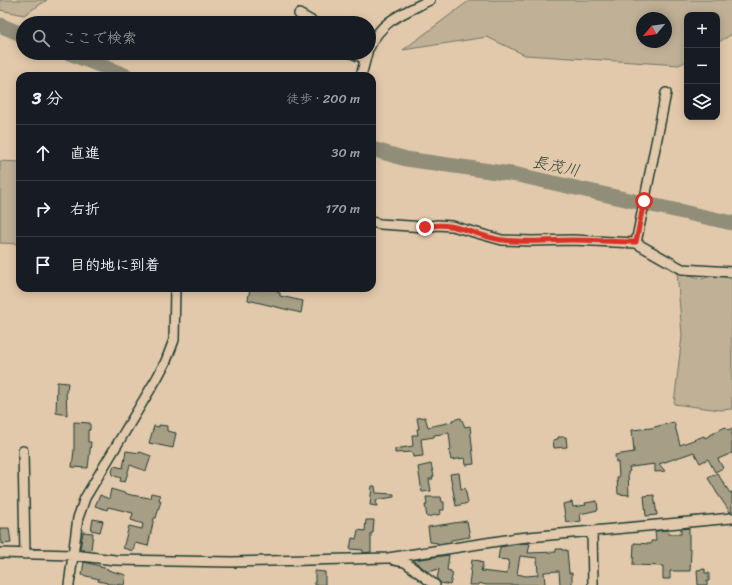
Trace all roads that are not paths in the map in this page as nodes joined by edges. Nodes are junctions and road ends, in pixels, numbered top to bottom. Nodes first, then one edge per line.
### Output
1 (430, 0) edge
2 (299, 14) dead end
3 (303, 16) edge
4 (376, 35) edge
5 (365, 60) edge
6 (362, 72) edge
7 (666, 93) dead end
8 (376, 223) edge
9 (636, 242) junction
10 (732, 272) edge
11 (175, 292) edge
12 (23, 450) dead end
13 (732, 518) edge
14 (592, 531) junction
15 (0, 553) edge
16 (26, 554) junction
17 (73, 555) junction
18 (388, 558) junction
19 (69, 585) edge
20 (435, 585) edge
21 (593, 585) edge

1 - 4 street
2 - 3 street
5 - 6 street
7 - 9 street
8 - 9 street
9 - 10 street
11 - 17 street
12 - 16 street
13 - 14 street
14 - 18 street
14 - 21 street
15 - 16 street
16 - 17 street
17 - 18 street
17 - 19 street
18 - 20 street

